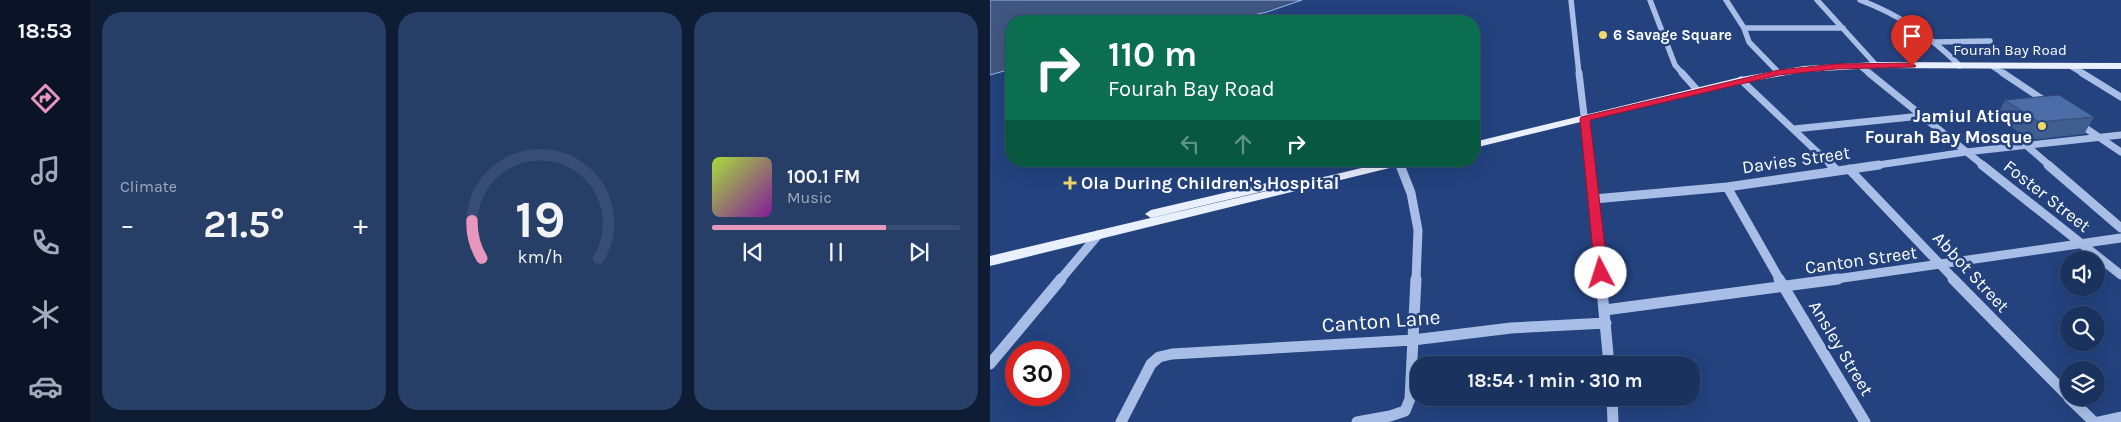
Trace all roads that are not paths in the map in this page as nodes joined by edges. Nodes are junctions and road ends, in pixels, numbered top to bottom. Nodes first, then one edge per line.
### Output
1 (1571, 0) edge
2 (1650, 0) edge
3 (1726, 0) edge
4 (1817, 0) edge
5 (1860, 0) edge
6 (1744, 28) junction
7 (1843, 28) junction
8 (1990, 41) dead end
9 (1936, 42) junction
10 (1876, 65) junction
11 (1860, 66) junction
12 (1960, 66) junction
13 (1992, 66) junction
14 (2121, 66) edge
15 (2072, 67) junction
16 (1779, 72) junction
17 (1741, 80) junction
18 (1698, 91) junction
19 (2121, 97) edge
20 (2058, 110) edge
21 (1584, 115) junction
22 (1921, 116) junction
23 (2072, 119) edge
24 (1794, 129) junction
25 (1511, 131) junction
26 (1480, 136) edge
27 (2121, 136) edge
28 (2102, 138) junction
29 (1480, 143) edge
30 (2027, 146) junction
31 (1966, 152) junction
32 (2121, 152) edge
33 (1357, 167) edge
34 (1374, 167) edge
35 (1404, 167) edge
36 (1849, 169) junction
37 (1836, 170) junction
38 (1345, 172) junction
39 (1727, 187) junction
40 (1594, 199) junction
41 (2121, 228) edge
42 (1098, 235) junction
43 (2121, 238) edge
44 (2084, 246) junction
45 (990, 252) edge
46 (990, 261) edge
47 (1941, 265) junction
48 (2121, 275) edge
49 (1784, 287) junction
50 (1605, 310) junction
51 (1606, 323) junction
52 (1413, 340) junction
53 (1608, 356) edge
54 (990, 364) edge
55 (2060, 388) edge
56 (1613, 406) edge
57 (2079, 406) edge
58 (2121, 418) edge
59 (1121, 422) edge
60 (1357, 422) edge
61 (1614, 422) edge
62 (1865, 422) edge
63 (2096, 422) edge

1 - 21 street
2 - 18 street
3 - 6 street
4 - 7 street
5 - 9 street
6 - 7 street
6 - 16 street
7 - 10 street
8 - 9 street
9 - 12 street
10 - 11 main road, Fourah Bay Road
10 - 12 main road, Fourah Bay Road
11 - 16 main road, Fourah Bay Road
11 - 22 street, Foster Street
12 - 13 main road, Fourah Bay Road
13 - 15 main road, Fourah Bay Road
13 - 20 street
14 - 15 main road, Fourah Bay Road
15 - 19 street
16 - 17 main road, Fourah Bay Road
17 - 18 main road, Fourah Bay Road
17 - 24 street
18 - 21 main road, Fourah Bay Road
21 - 25 main road, Fourah Bay Road
21 - 40 street
22 - 24 street
22 - 31 street, Foster Street
23 - 28 street
24 - 37 street
25 - 26 main road, Fourah Bay Road
25 - 29 main road, Fourah Bay Road
27 - 28 street, Davies Street
28 - 30 street, Davies Street
28 - 32 street
30 - 31 street, Davies Street
30 - 41 street
31 - 36 street, Davies Street
31 - 44 street, Foster Street
33 - 38 main road
34 - 38 main road
35 - 52 street
36 - 37 street, Davies Street
36 - 47 street, Abbot Street
37 - 39 street, Davies Street
38 - 42 main road
38 - 45 main road
39 - 40 street, Davies Street
39 - 49 street, Ansley Street
40 - 50 street
42 - 46 main road
42 - 54 street
43 - 44 street, Canton Street
44 - 47 street, Canton Street
44 - 48 street, Foster Street
47 - 49 street, Canton Street
47 - 55 street, Abbot Street
49 - 50 street, Canton Street
49 - 62 street, Ansley Street
50 - 51 street
51 - 52 street, Canton Lane
51 - 53 street
52 - 59 street, Canton Lane
52 - 60 street
56 - 61 street
57 - 63 street, Abbot Street
58 - 63 street

